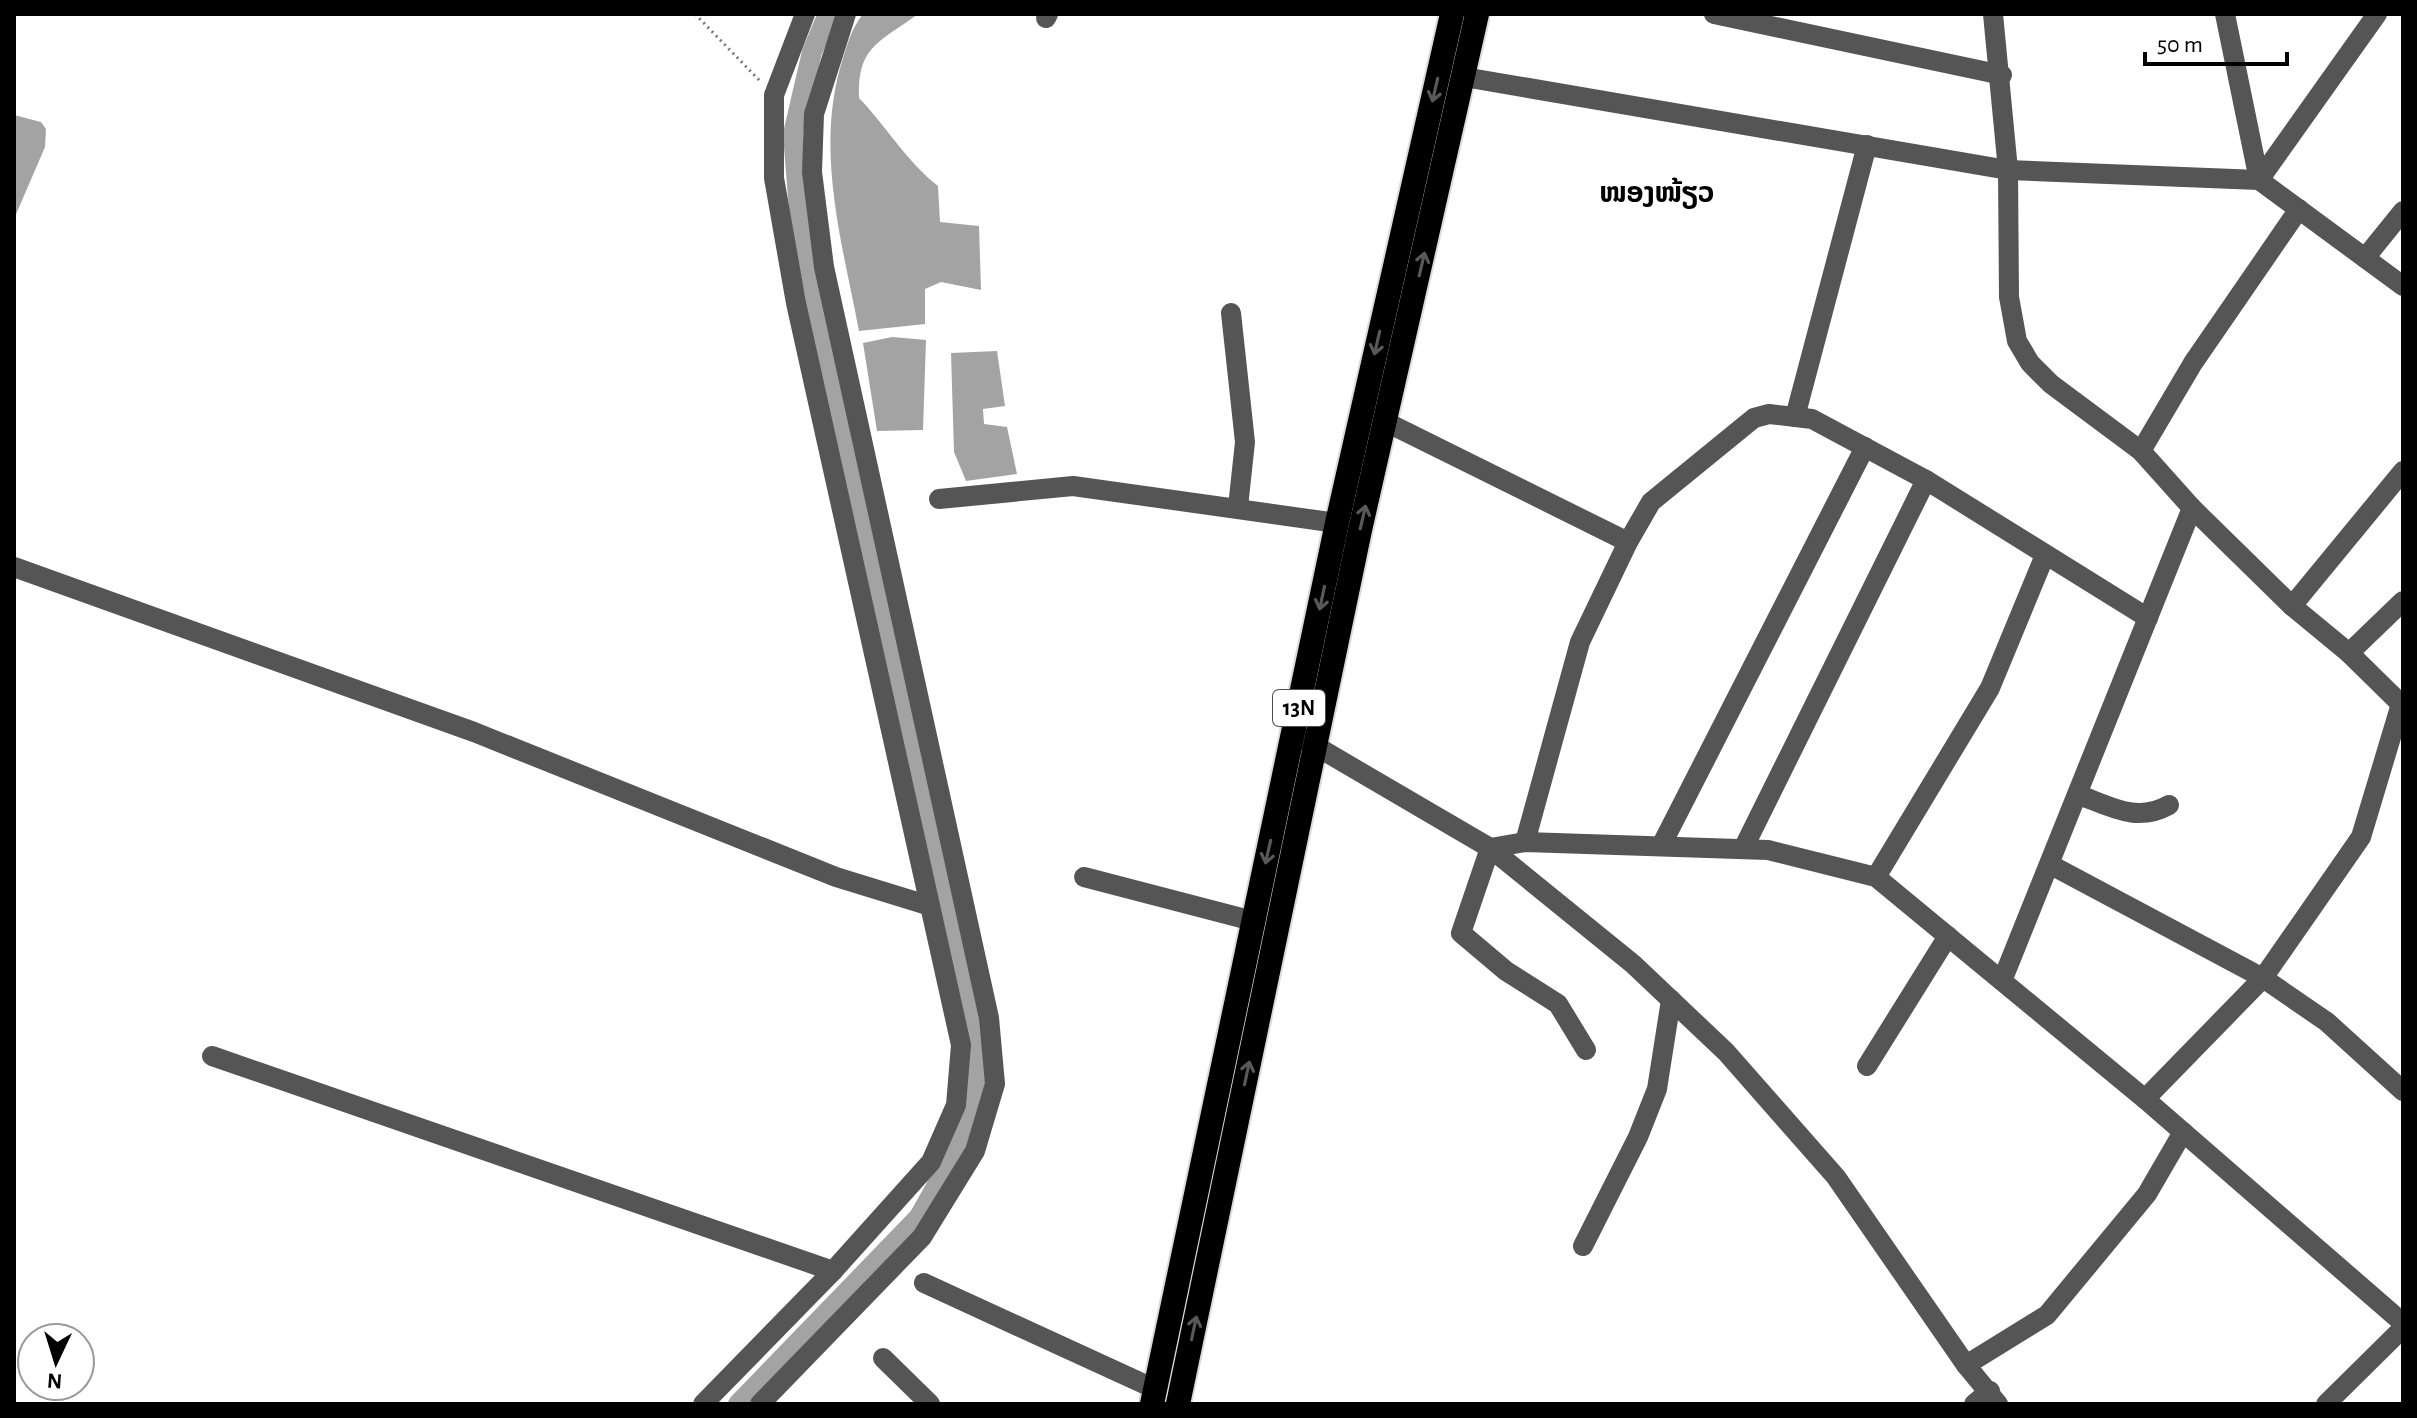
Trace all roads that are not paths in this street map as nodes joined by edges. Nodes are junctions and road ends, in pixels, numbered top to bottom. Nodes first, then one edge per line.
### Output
1 (805, 14) edge
2 (846, 14) edge
3 (1452, 14) edge
4 (1477, 14) edge
5 (1714, 14) edge
6 (1993, 14) edge
7 (2225, 14) edge
8 (2377, 14) edge
9 (2002, 75) junction
10 (1464, 77) junction
11 (1867, 145) junction
12 (2008, 170) junction
13 (2259, 180) junction
14 (2299, 209) junction
15 (2403, 211) edge
16 (2365, 258) junction
17 (2403, 286) edge
18 (1231, 313) dead end
19 (1795, 417) junction
20 (1386, 422) junction
21 (1865, 447) junction
22 (2141, 451) junction
23 (2403, 471) edge
24 (1926, 480) junction
25 (939, 499) dead end
26 (1238, 507) junction
27 (2192, 508) junction
28 (1337, 523) junction
29 (1628, 542) junction
30 (2045, 555) junction
31 (14, 567) edge
32 (2403, 601) edge
33 (2292, 606) junction
34 (2148, 618) junction
35 (2349, 653) junction
36 (2402, 705) edge
37 (1294, 734) junction
38 (1316, 747) junction
39 (2079, 795) junction
40 (2169, 805) dead end
41 (1525, 842) junction
42 (1661, 846) junction
43 (1490, 848) junction
44 (1743, 849) junction
45 (2051, 865) junction
46 (1084, 877) dead end
47 (1876, 877) junction
48 (927, 905) junction
49 (1253, 921) junction
50 (1948, 936) junction
51 (2263, 978) junction
52 (2002, 981) junction
53 (1671, 1000) junction
54 (1586, 1050) dead end
55 (212, 1056) dead end
56 (1867, 1066) dead end
57 (2403, 1091) edge
58 (2145, 1099) junction
59 (2183, 1132) junction
60 (1583, 1246) dead end
61 (833, 1271) junction
62 (924, 1283) dead end
63 (2403, 1325) edge
64 (883, 1358) dead end
65 (1966, 1365) junction
66 (1154, 1396) edge
67 (1987, 1400) edge
68 (703, 1404) edge
69 (760, 1404) edge
70 (930, 1404) edge
71 (1178, 1404) edge
72 (2326, 1404) edge

1 - 48 street
2 - 69 street
3 -> 28 highway, 13N
4 - 10 highway, 13N
5 - 9 street
6 - 9 street
7 - 13 street
8 - 13 street
9 - 12 street
10 - 11 street
20 -> 10 highway, 13N
11 - 12 street
11 - 19 street
12 - 13 street
12 - 22 street
13 - 14 street
14 - 16 street
14 - 22 street
15 - 16 street
16 - 17 street
18 - 26 street
19 - 21 street
19 - 29 street
20 - 29 street
38 -> 20 highway, 13N
21 - 24 street
21 - 42 street
22 - 27 street
23 - 33 street
24 - 30 street
24 - 44 street
25 - 26 street
26 - 28 street
27 - 33 street
27 - 34 street
28 -> 37 highway, 13N
29 - 41 street
30 - 34 street
30 - 47 street
31 - 48 street
32 - 35 street
33 - 35 street
34 - 39 street
35 - 36 street
36 - 51 street
37 - 38 street
37 -> 49 highway, 13N
38 - 43 street
71 -> 38 highway, 13N
39 - 40 street
39 - 45 street
41 - 42 street
41 - 43 street
42 - 44 street
43 - 53 street
43 - 54 street
44 - 47 street
45 - 51 street
45 - 52 street
46 - 49 street
47 - 50 street
48 - 61 street
49 - 66 highway, 13N
50 - 52 street
50 - 56 street
51 - 57 street
51 - 58 street
52 - 58 street
53 - 60 street
53 - 65 street
55 - 61 street
58 - 59 street
59 - 63 street
59 - 65 street
61 - 68 street
62 - 66 street
63 - 72 street
64 - 70 street
65 - 67 street

